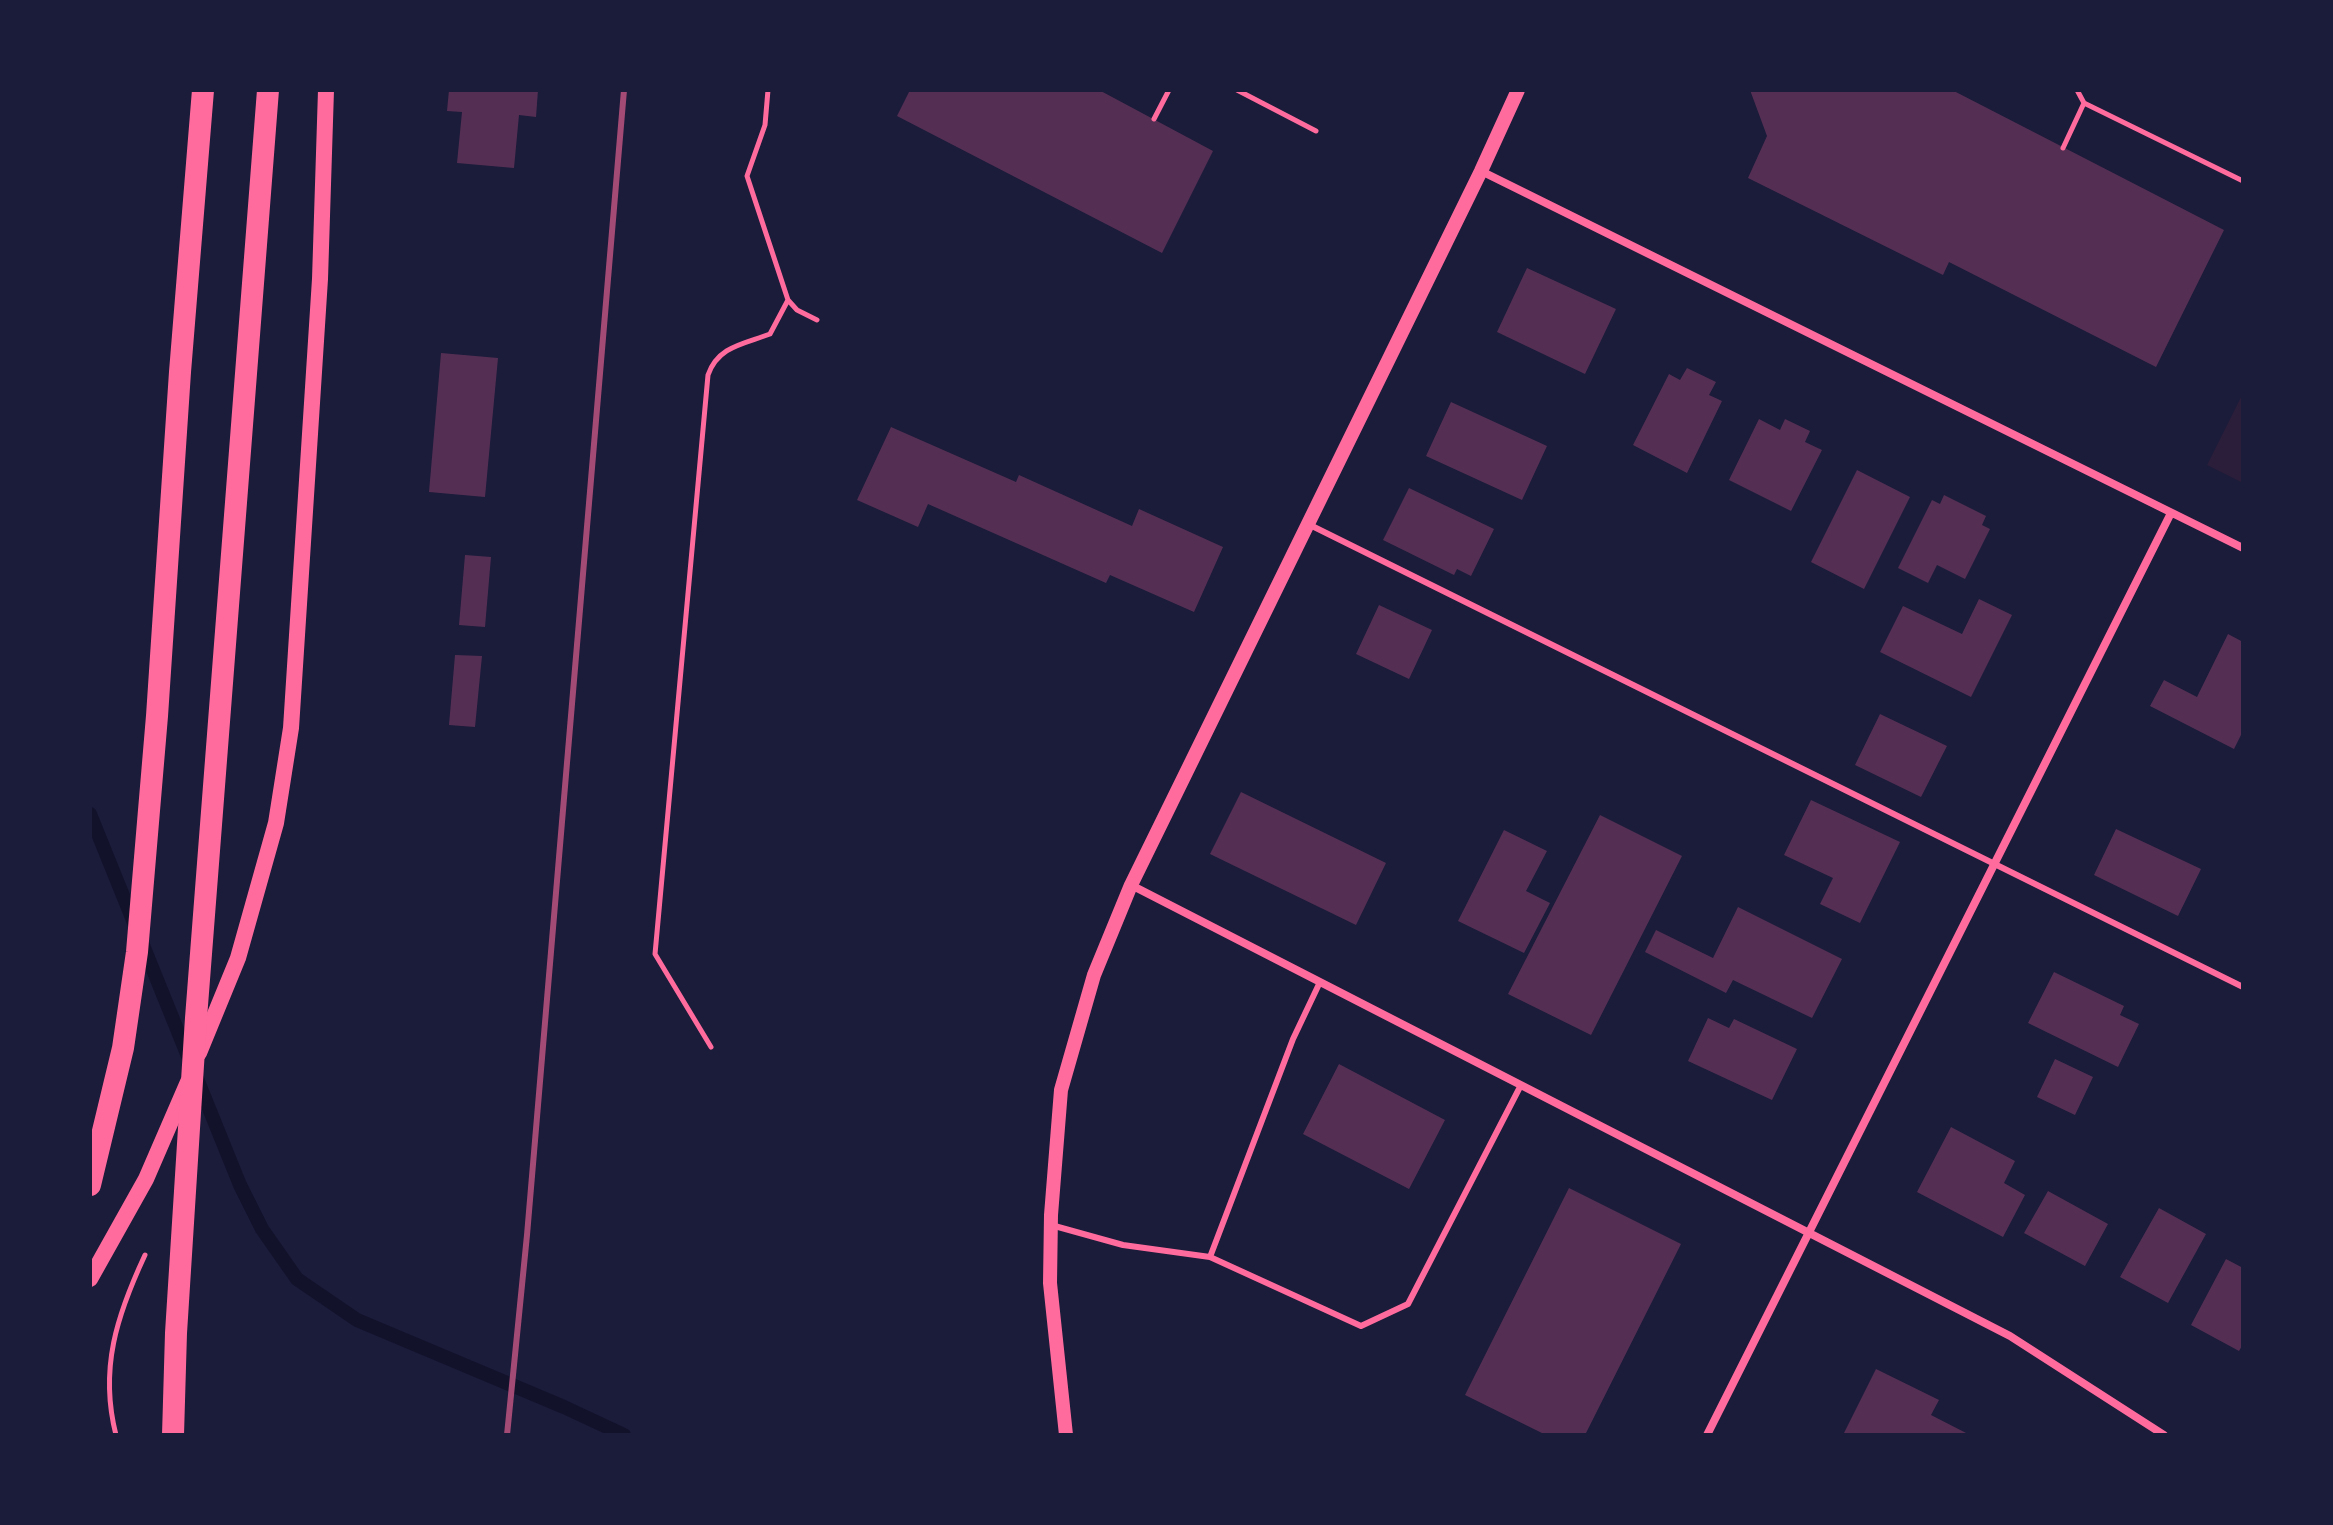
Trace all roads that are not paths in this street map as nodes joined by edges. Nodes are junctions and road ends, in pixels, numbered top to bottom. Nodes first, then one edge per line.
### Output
1 (203, 90) edge
2 (268, 90) edge
3 (326, 90) edge
4 (1518, 90) edge
5 (1481, 171) junction
6 (2171, 513) junction
7 (1308, 524) junction
8 (2243, 548) edge
9 (1995, 864) junction
10 (1131, 885) junction
11 (1320, 982) junction
12 (2243, 987) edge
13 (1521, 1085) junction
14 (90, 1185) edge
15 (1051, 1225) junction
16 (1810, 1233) junction
17 (1210, 1257) junction
18 (90, 1279) edge
19 (173, 1435) edge
20 (1066, 1435) edge
21 (1707, 1435) edge
22 (2164, 1435) edge

1 - 14 highway
2 - 19 highway
3 - 18 main road
4 - 5 street
5 - 6 street
5 - 7 street
6 - 8 street
6 - 9 street
7 - 9 lane
7 - 10 street
9 - 12 lane
9 - 16 street
10 - 11 street
10 - 15 street
11 - 13 street
11 - 17 lane
13 - 16 street
13 - 17 lane
15 - 17 lane
15 - 20 street
16 - 21 street
16 - 22 street

